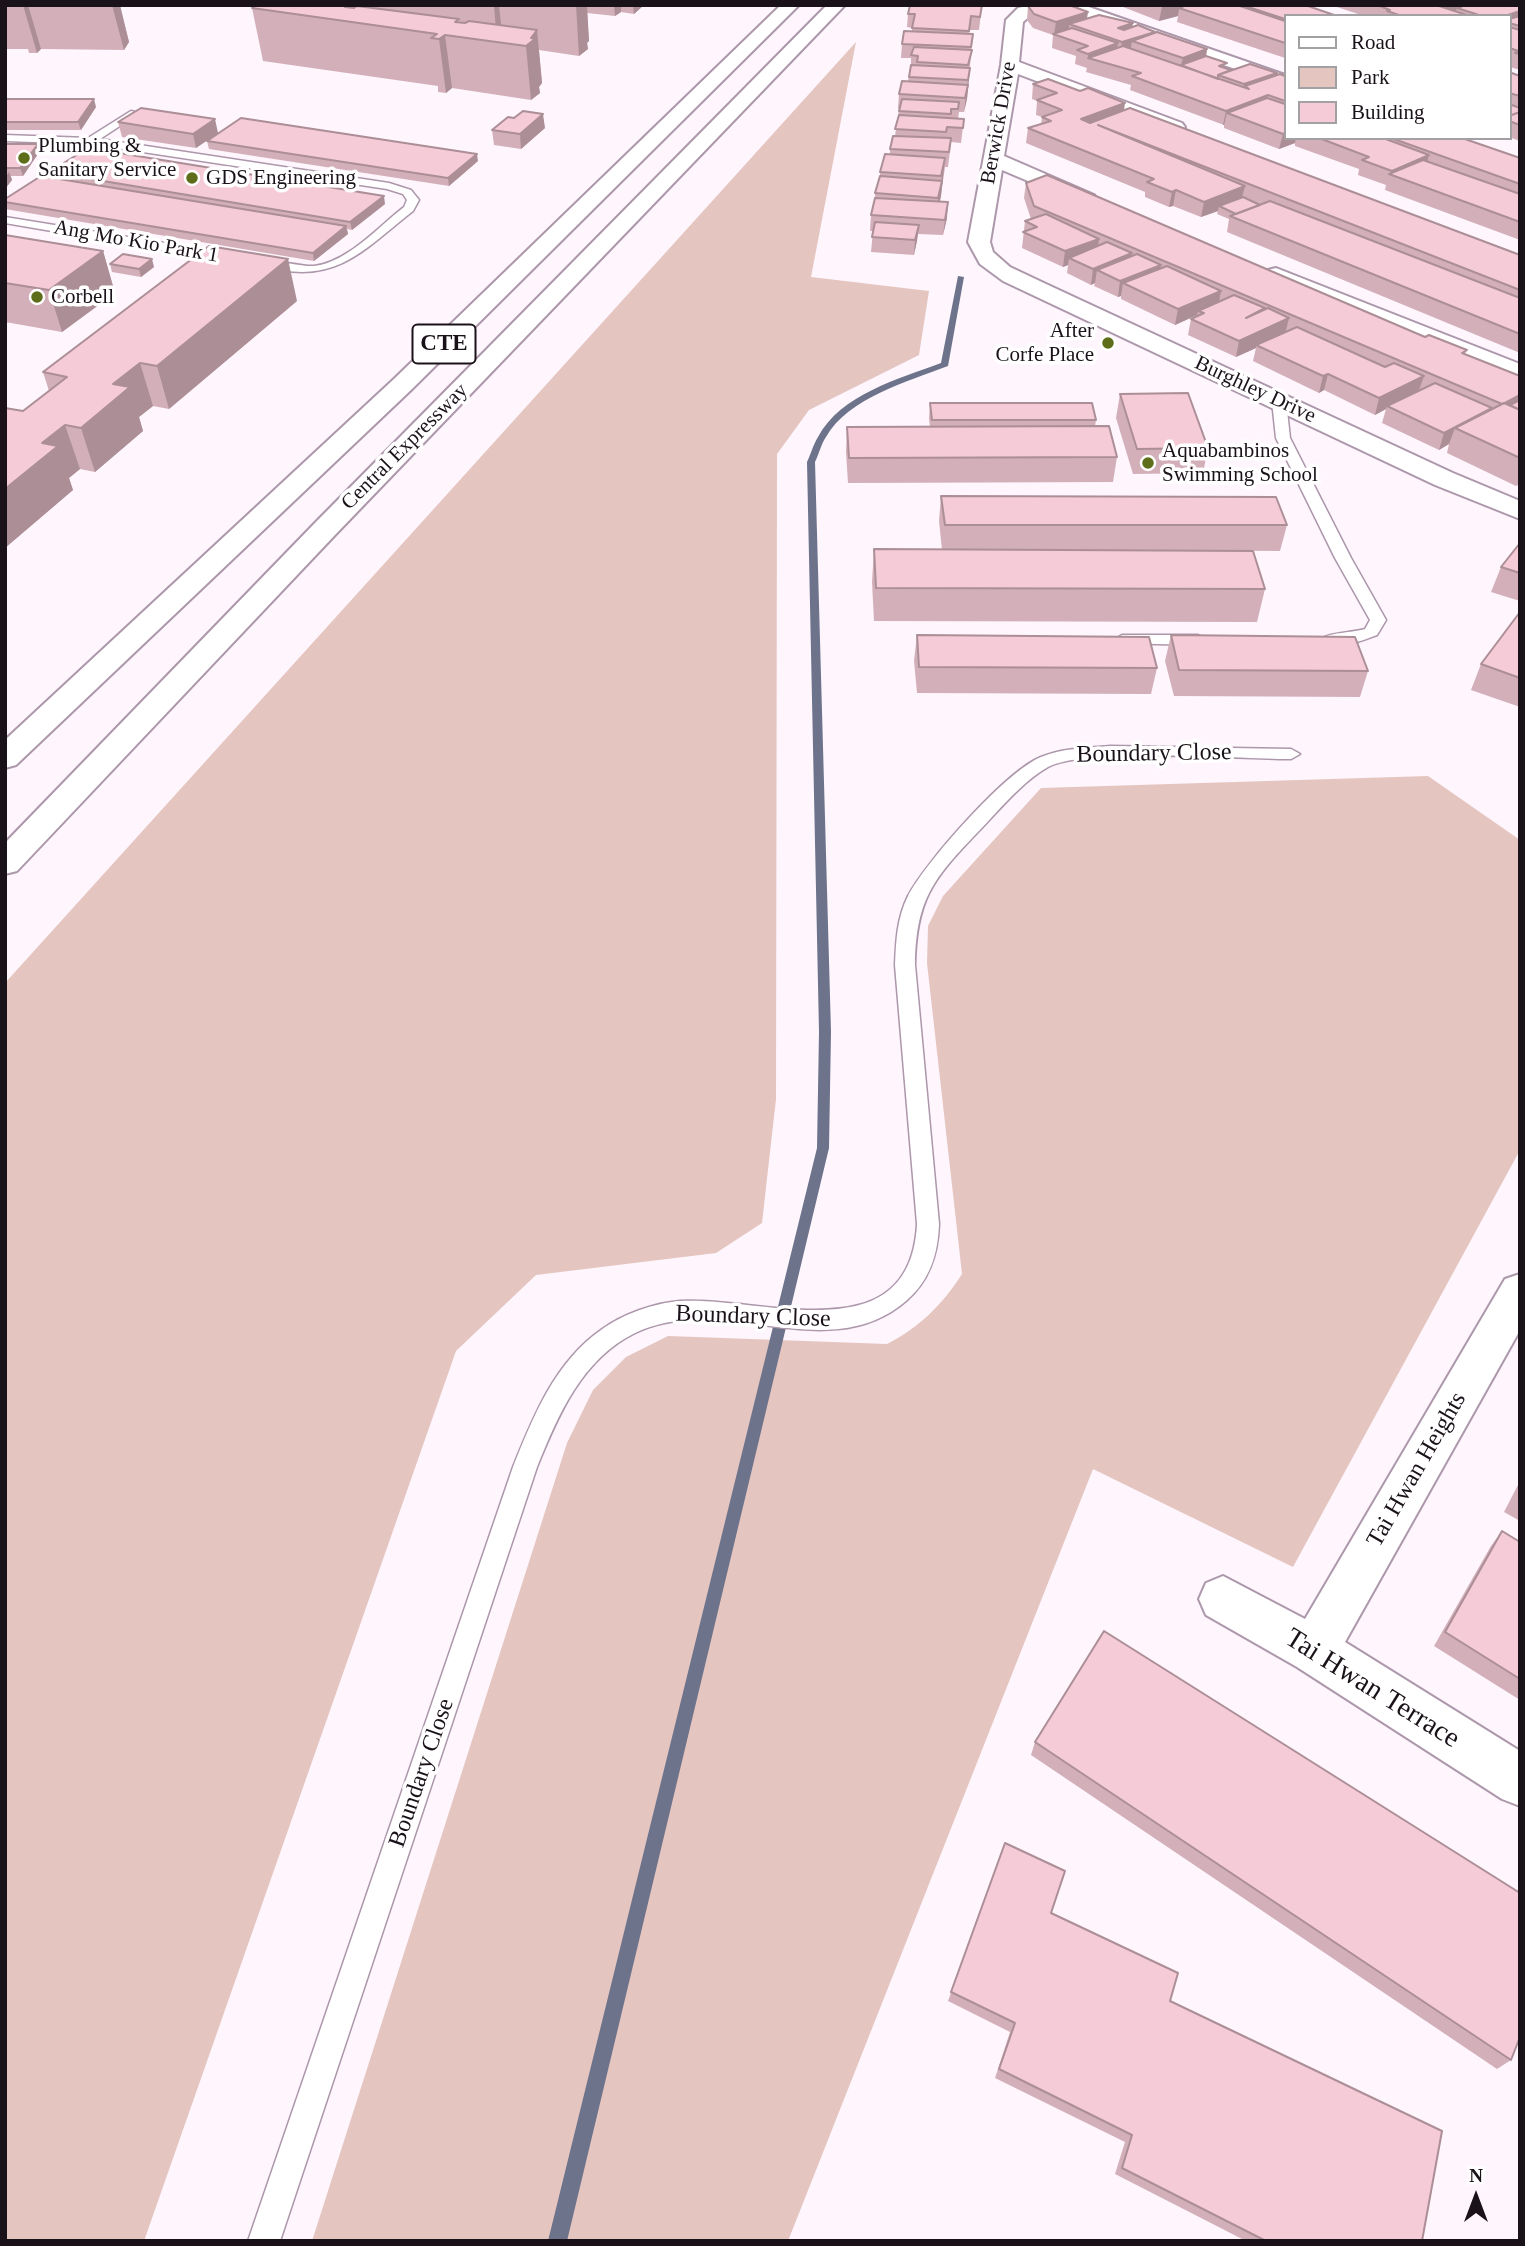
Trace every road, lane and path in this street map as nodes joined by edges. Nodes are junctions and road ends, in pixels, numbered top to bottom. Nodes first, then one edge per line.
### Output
1 (791, 5) edge
2 (837, 5) edge
3 (1054, 5) edge
4 (1066, 5) edge
5 (1010, 65) junction
6 (1284, 81) edge
7 (131, 114) edge
8 (1198, 135) edge
9 (5, 138) edge
10 (90, 141) junction
11 (993, 159) junction
12 (1111, 209) edge
13 (5, 220) edge
14 (236, 259) edge
15 (250, 261) edge
16 (991, 265) joint
17 (1252, 265) edge
18 (1520, 373) edge
19 (1279, 401) junction
20 (1520, 511) edge
21 (1309, 639) edge
22 (1113, 640) edge
23 (1211, 640) edge
24 (1291, 754) dead end
25 (5, 758) edge
26 (5, 863) edge
27 (1520, 1291) edge
28 (1223, 1599) dead end
29 (1314, 1650) junction
30 (1520, 1781) edge
31 (264, 2241) edge

1 - 25 main road, Central Expressway / CTE
2 - 26 main road, Central Expressway / CTE
3 - 5 main road, Berwick Drive
4 - 6 main road
5 - 8 main road
5 - 11 main road, Berwick Drive
7 - 10 lane
9 - 10 lane, Ang Mo Kio Park 1
10 - 15 lane, Ang Mo Kio Park 1
11 - 12 main road
11 - 16 main road, Berwick Drive
13 - 14 lane, Ang Mo Kio Park 1
16 - 19 main road, Burghley Drive
17 - 18 main road
19 - 20 main road, Burghley Drive
19 - 21 lane
22 - 23 lane
24 - 31 lane, Boundary Close
27 - 29 main road, Tai Hwan Heights
28 - 29 main road, Tai Hwan Terrace
29 - 30 main road, Tai Hwan Terrace

